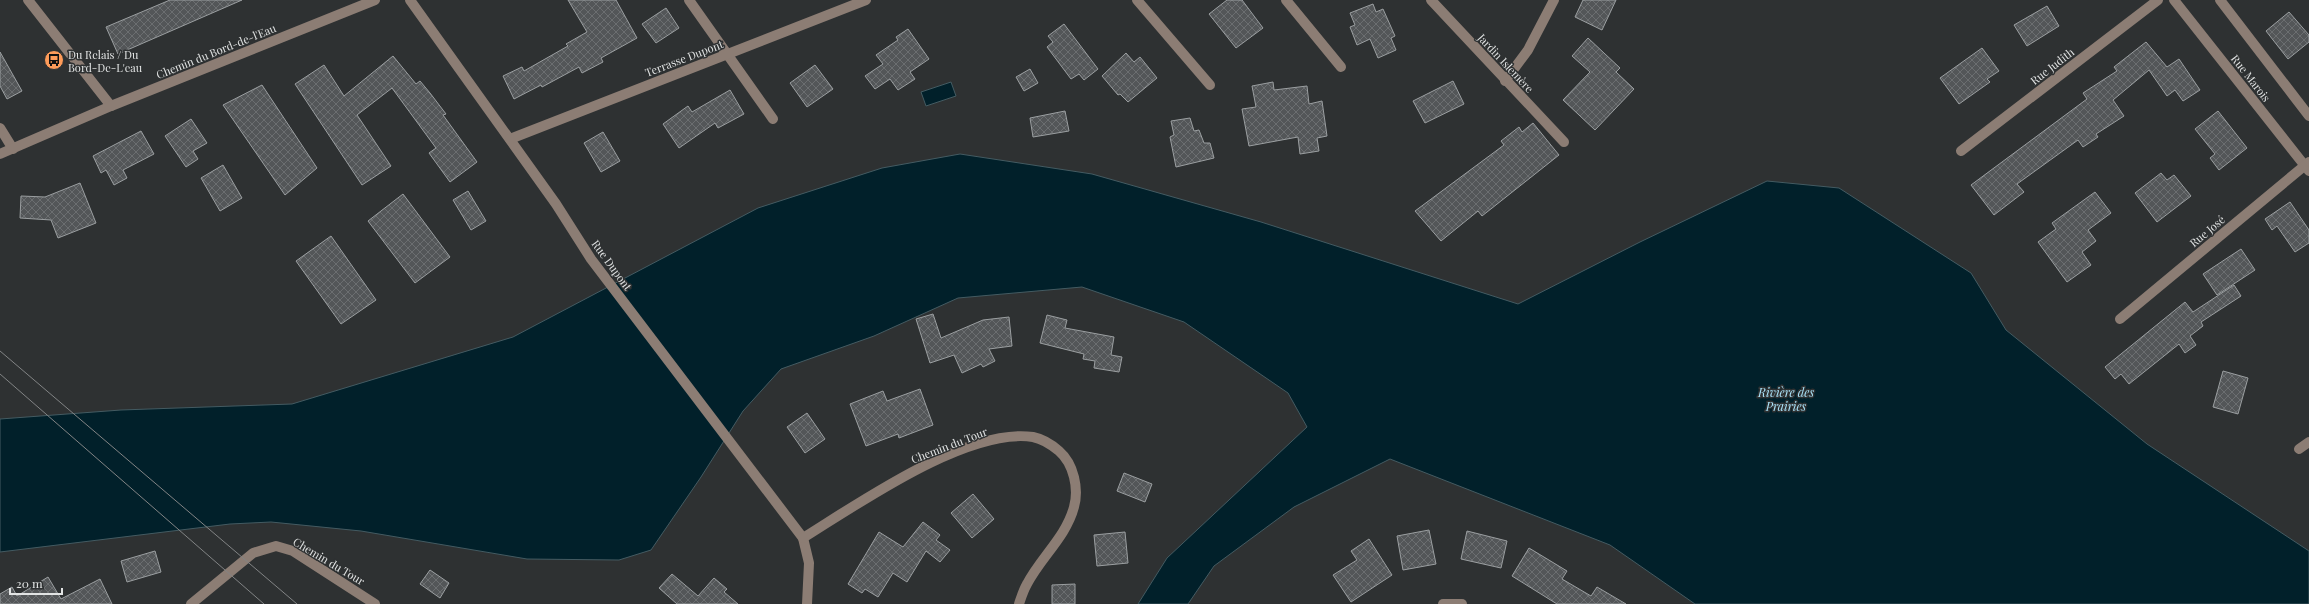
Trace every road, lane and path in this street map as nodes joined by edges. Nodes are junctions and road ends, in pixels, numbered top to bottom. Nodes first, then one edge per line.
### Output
1 (28, 0) edge
2 (375, 0) edge
3 (410, 0) edge
4 (689, 0) edge
5 (866, 0) edge
6 (1137, 0) edge
7 (1286, 0) edge
8 (1431, 0) edge
9 (1554, 0) edge
10 (2158, 0) edge
11 (2174, 0) edge
12 (2220, 0) edge
13 (727, 54) junction
14 (1341, 67) dead end
15 (1505, 81) junction
16 (1210, 85) dead end
17 (110, 106) junction
18 (2309, 116) edge
19 (773, 119) dead end
20 (0, 128) edge
21 (510, 139) junction
22 (1564, 142) dead end
23 (13, 149) junction
24 (1962, 151) dead end
25 (0, 154) edge
26 (2308, 166) edge
27 (2120, 319) dead end
28 (2309, 442) edge
29 (2299, 449) dead end
30 (803, 538) junction
31 (197, 603) edge
32 (375, 604) edge
33 (807, 604) edge
34 (1018, 604) edge
35 (1443, 604) edge
36 (1462, 604) edge

1 - 17 street
2 - 17 street, Chemin du Bord-de-l'Eau
3 - 21 street, Rue Dupont
4 - 13 street
5 - 13 street, Terrasse Dupont
6 - 16 street
7 - 14 street
8 - 15 street, Jardin Islemère
9 - 15 street
10 - 24 street, Rue Judith
11 - 26 street, Rue Marois
12 - 18 street, Rue Marois
13 - 19 street
13 - 21 street, Terrasse Dupont
15 - 22 street, Jardin Islemère
17 - 23 street, Chemin du Bord-de-l'Eau
20 - 23 street
21 - 30 street, Rue Dupont
23 - 25 street, Chemin du Bord-de-l'Eau
26 - 27 street, Rue José
28 - 29 street
30 - 33 street
30 - 34 street, Chemin du Tour
31 - 32 street, Chemin du Tour
35 - 36 street

